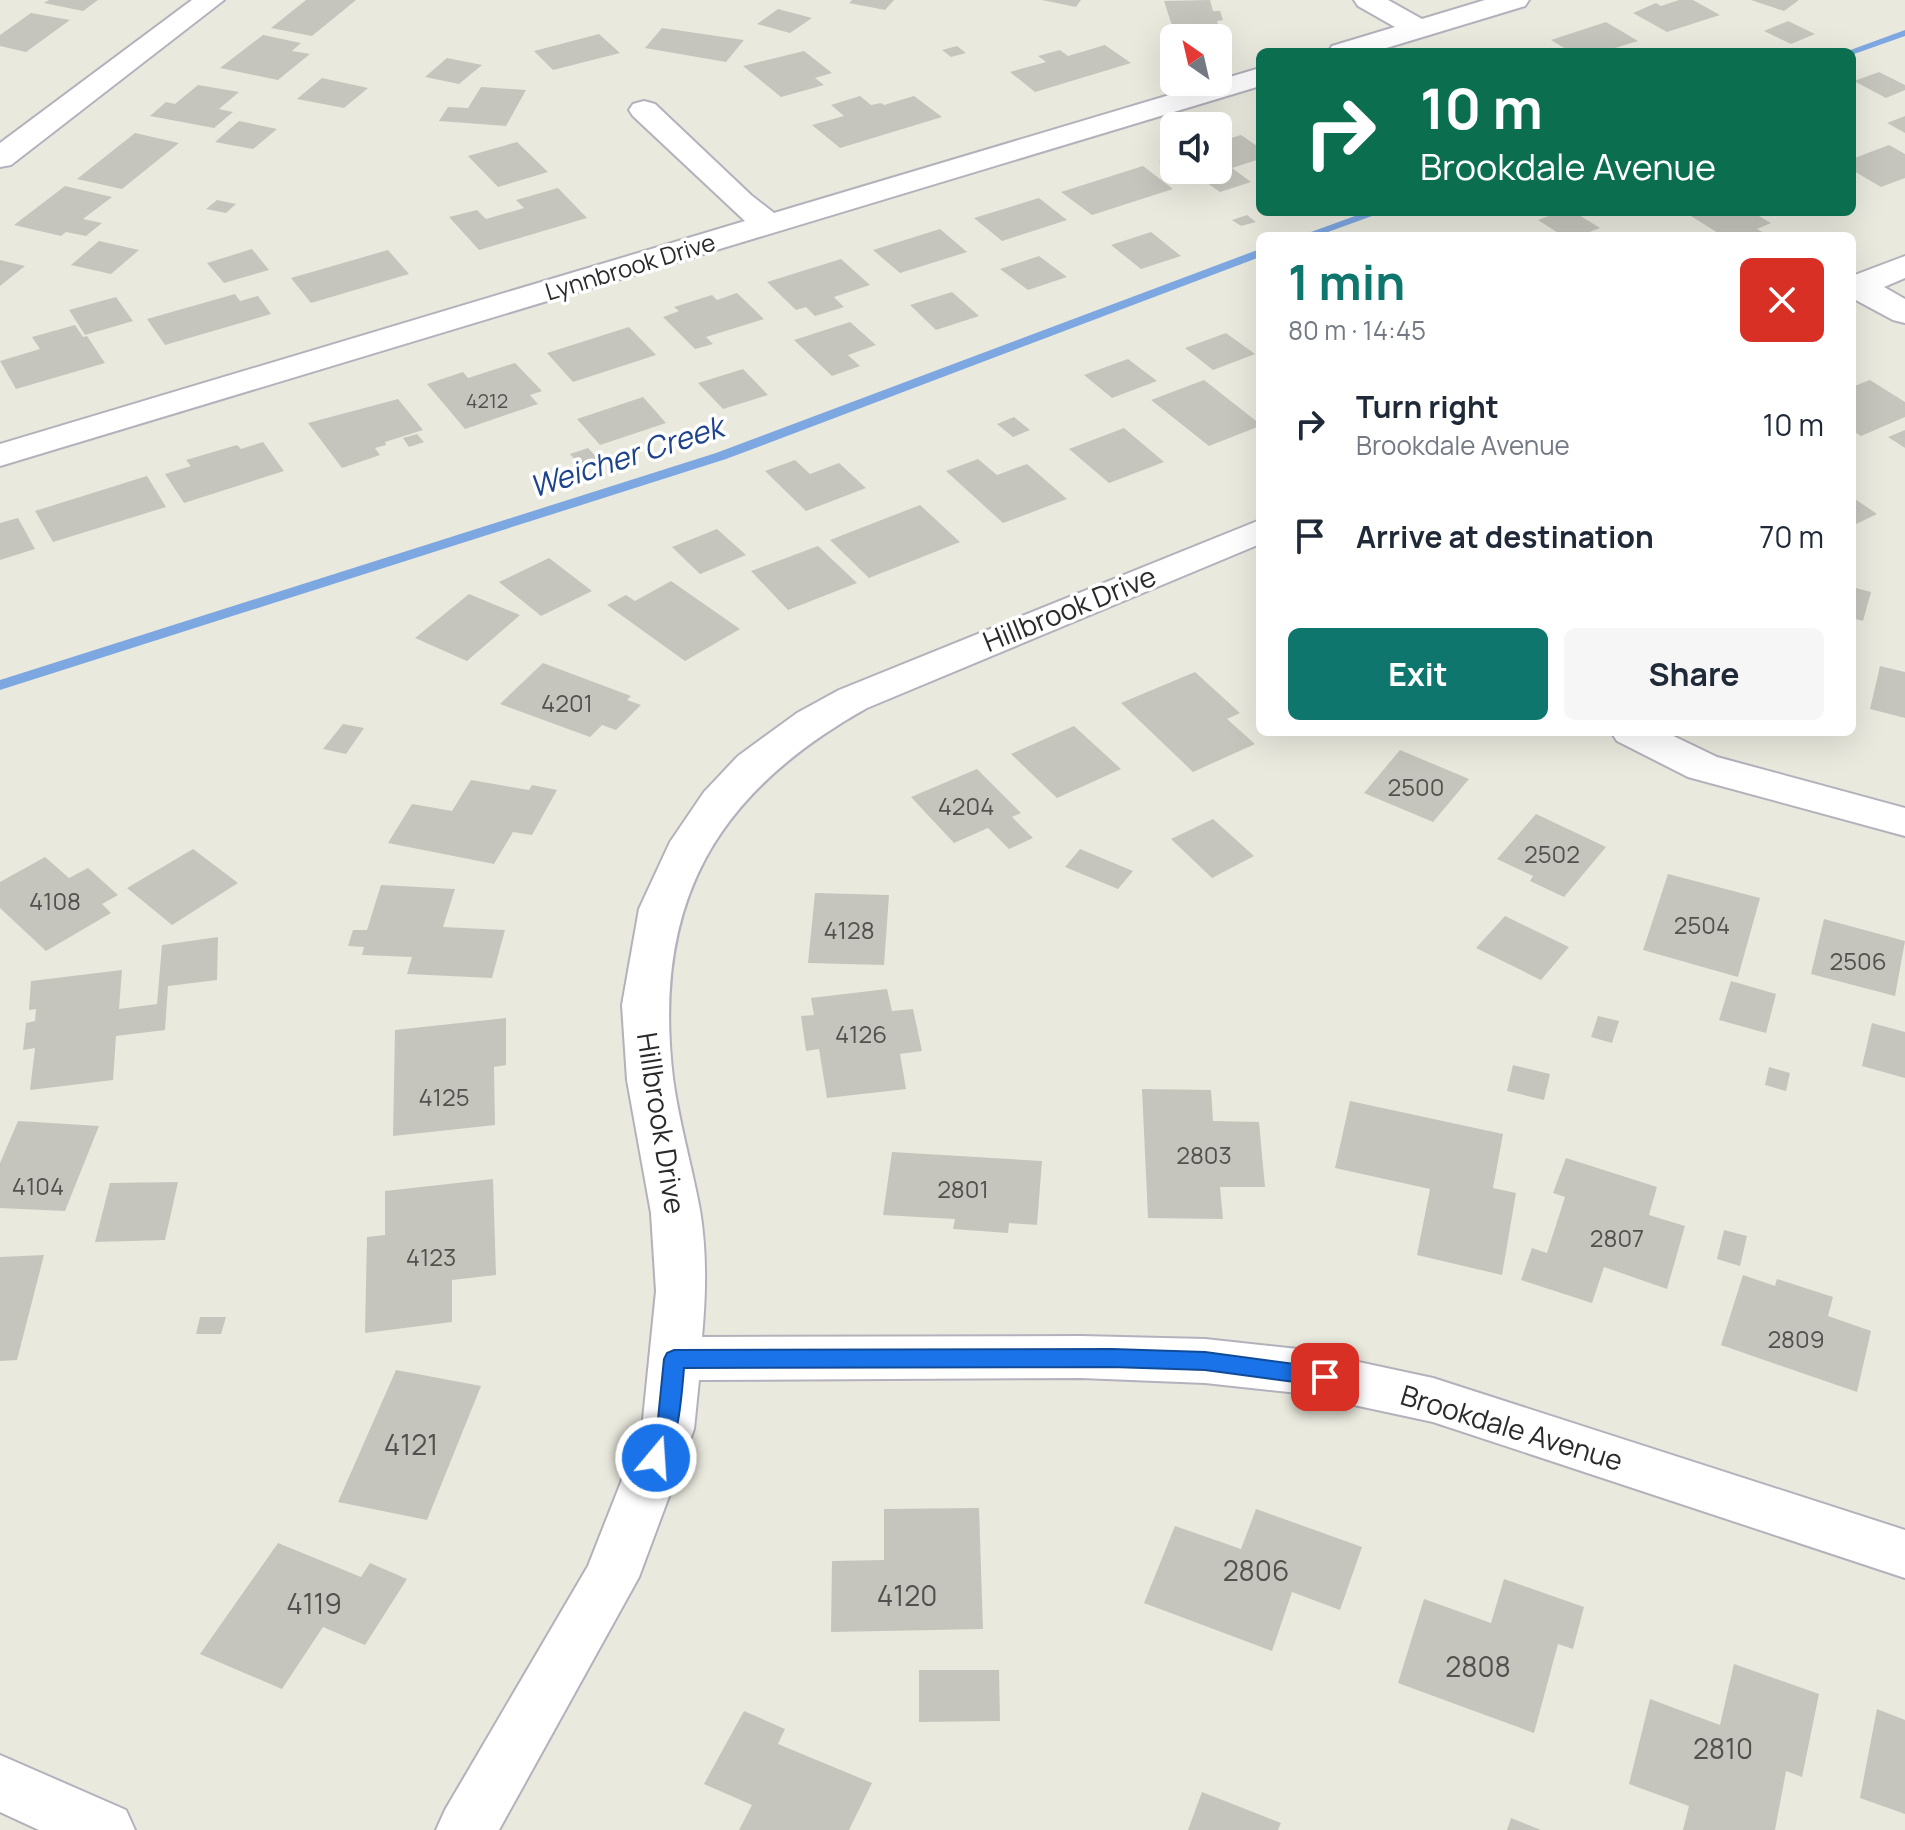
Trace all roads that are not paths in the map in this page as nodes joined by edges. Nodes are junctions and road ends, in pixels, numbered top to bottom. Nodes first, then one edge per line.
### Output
1 (210, 0) edge
2 (1368, 0) edge
3 (1515, 0) edge
4 (1419, 29) junction
5 (1355, 48) edge
6 (1256, 78) edge
7 (644, 110) dead end
8 (0, 158) edge
9 (769, 224) junction
10 (1905, 266) edge
11 (1856, 286) edge
12 (1856, 287) edge
13 (1905, 313) edge
14 (0, 455) edge
15 (1256, 533) edge
16 (1639, 736) edge
17 (1905, 822) edge
18 (674, 1359) junction
19 (1905, 1554) edge
20 (0, 1783) edge
21 (105, 1830) edge
22 (466, 1830) edge

1 - 8 street
2 - 4 street
3 - 4 street
4 - 5 street
6 - 9 street, Lynnbrook Drive
7 - 9 street
9 - 14 street, Lynnbrook Drive
10 - 11 street
12 - 13 street
15 - 18 street, Hillbrook Drive
16 - 17 street
18 - 19 street, Brookdale Avenue
18 - 22 street, Hillbrook Drive
20 - 21 street

